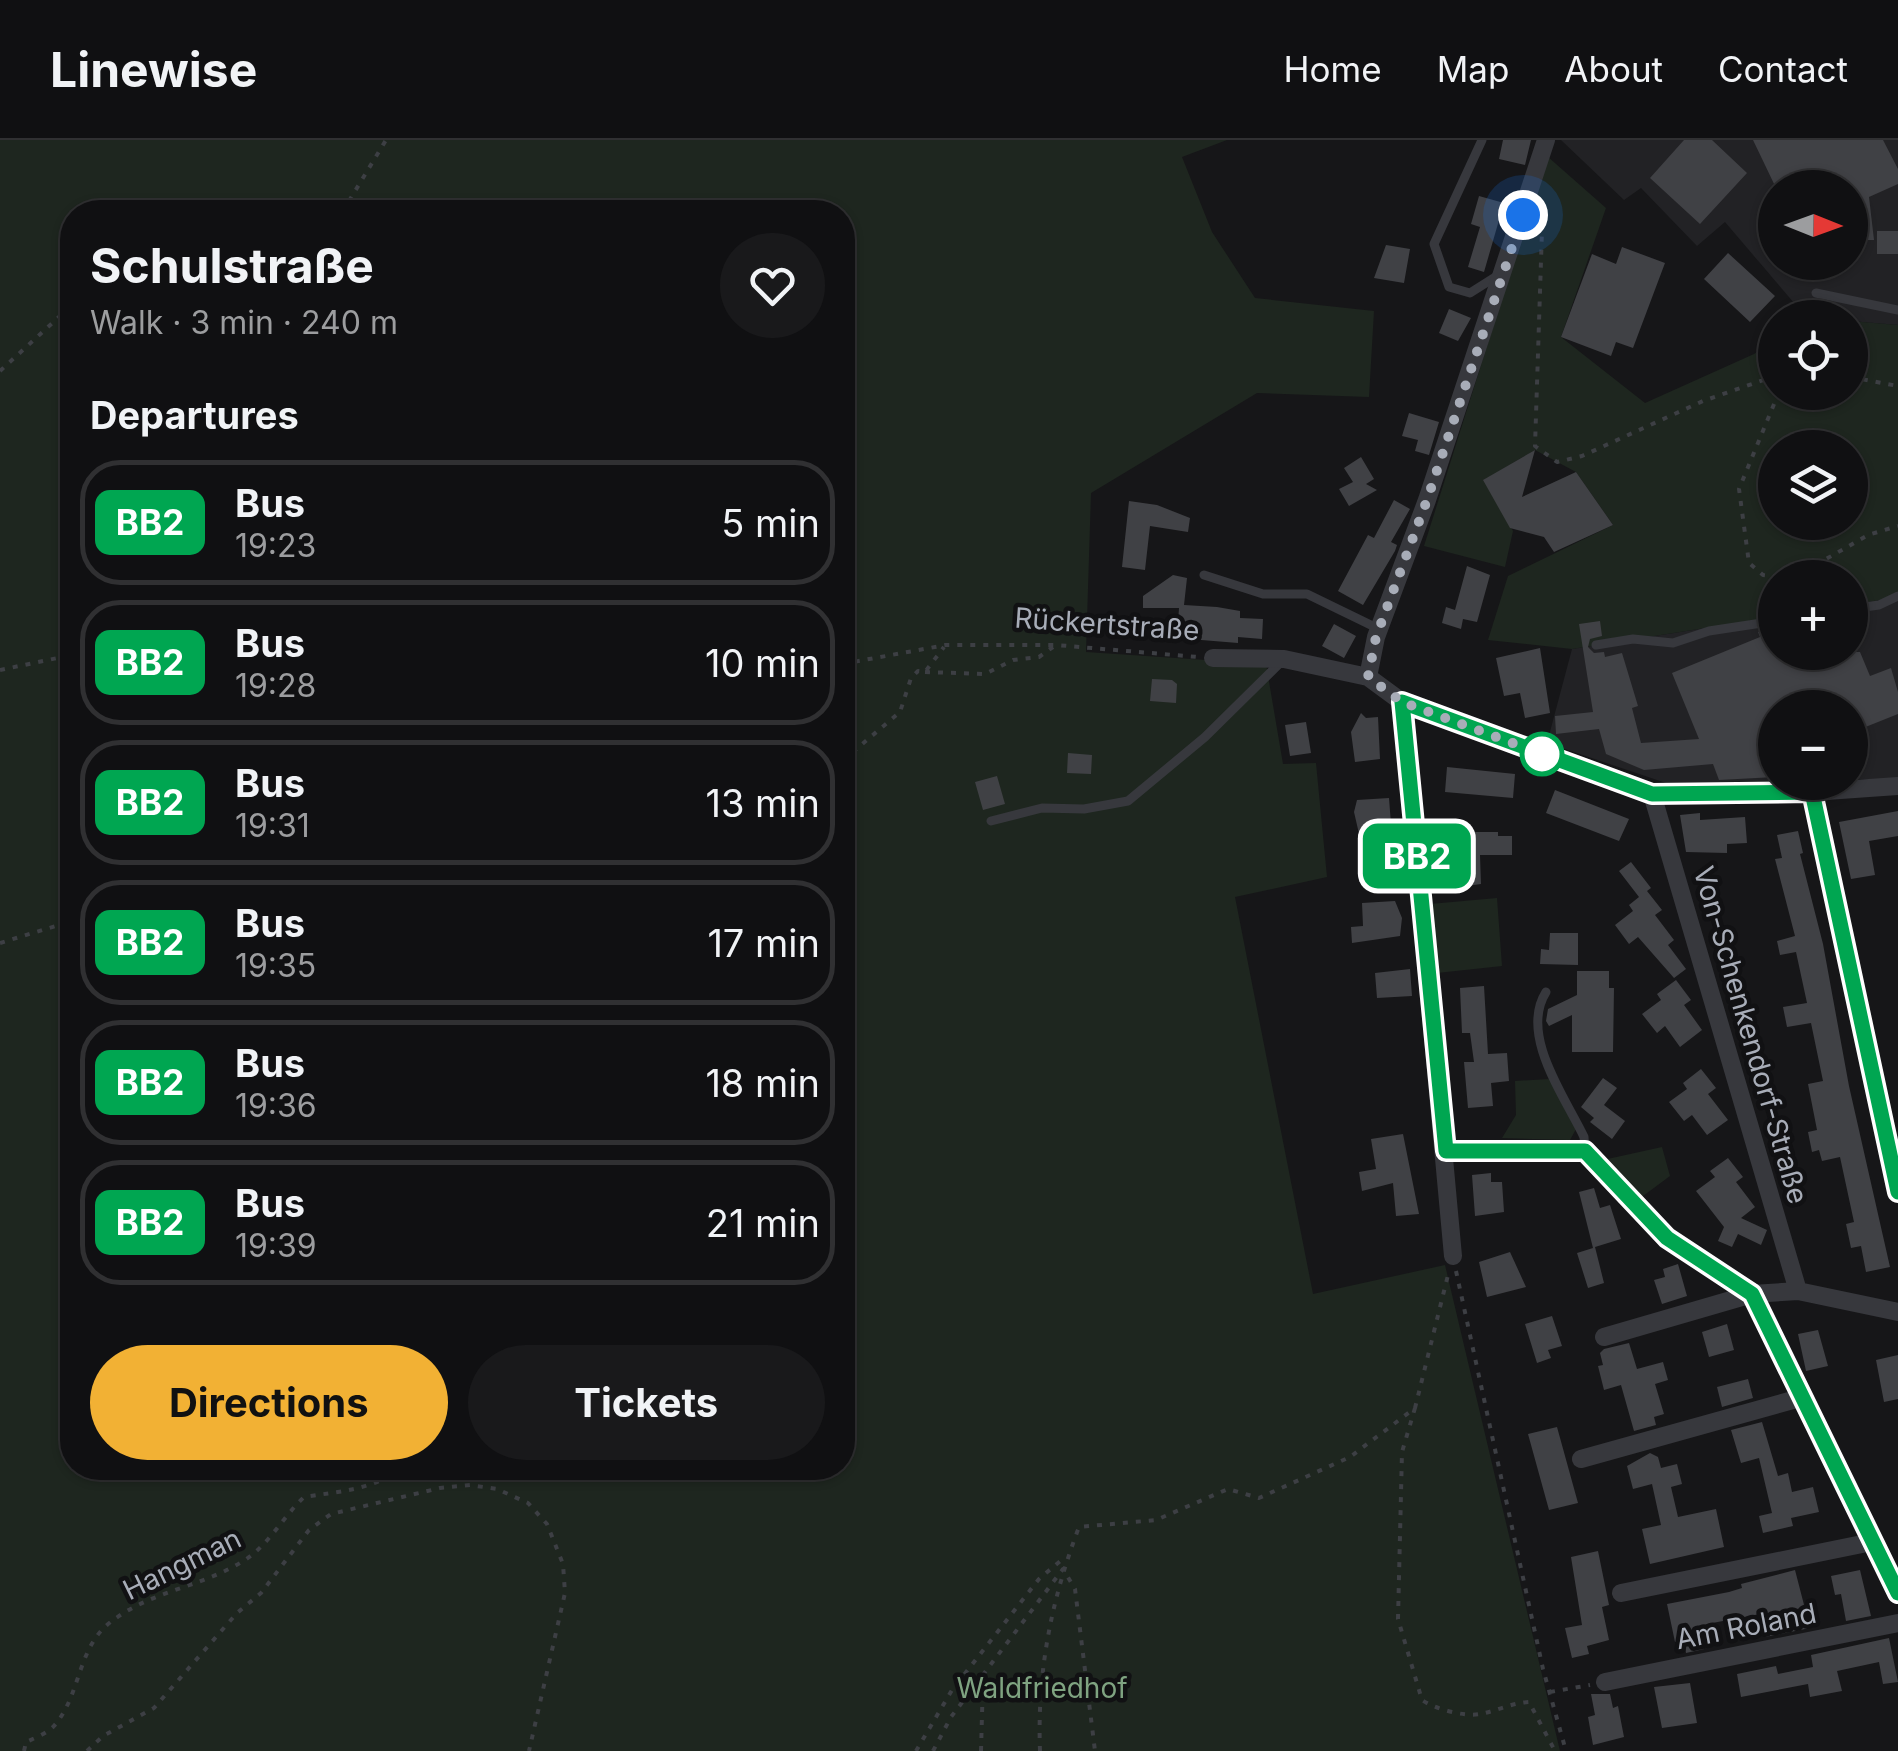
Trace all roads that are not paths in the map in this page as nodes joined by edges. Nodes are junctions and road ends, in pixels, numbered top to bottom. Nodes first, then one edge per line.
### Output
1 (1482, 140) edge
2 (1546, 140) edge
3 (1506, 270) junction
4 (1816, 294) dead end
5 (1898, 310) edge
6 (1204, 575) dead end
7 (1898, 596) edge
8 (1868, 607) edge
9 (1758, 624) edge
10 (1378, 629) junction
11 (1596, 645) dead end
12 (1213, 658) road end
13 (1284, 659) junction
14 (1368, 677) junction
15 (1402, 702) junction
16 (1898, 786) edge
17 (1868, 788) edge
18 (1758, 793) edge
19 (1652, 794) junction
20 (1814, 800) edge
21 (991, 821) dead end
22 (1546, 992) dead end
23 (1446, 1151) junction
24 (1585, 1151) junction
25 (1898, 1193) edge
26 (1453, 1256) road end
27 (1798, 1291) junction
28 (1752, 1294) junction
29 (1898, 1312) edge
30 (1604, 1337) dead end
31 (1800, 1398) junction
32 (1581, 1459) dead end
33 (1872, 1542) junction
34 (1621, 1593) dead end
35 (1898, 1593) edge
36 (1898, 1623) edge
37 (1604, 1682) road end

1 - 3 lane
2 - 3 street
3 - 10 street
4 - 5 lane
6 - 10 lane
7 - 8 lane
9 - 11 lane
10 - 14 street
12 - 13 street, Rückertstraße
13 - 14 street, Rückertstraße
13 - 21 lane
14 - 15 street
15 - 19 street
15 - 23 street
16 - 17 street
18 - 19 street
19 - 27 street, Von-Schenkendorf-Straße
20 - 25 street
22 - 24 lane
23 - 24 street
23 - 26 street
24 - 28 street
27 - 28 street
27 - 29 street
28 - 30 street
28 - 31 street
31 - 32 street
31 - 33 street
33 - 34 street, Am Roland
33 - 35 street
36 - 37 street, Am Roland

